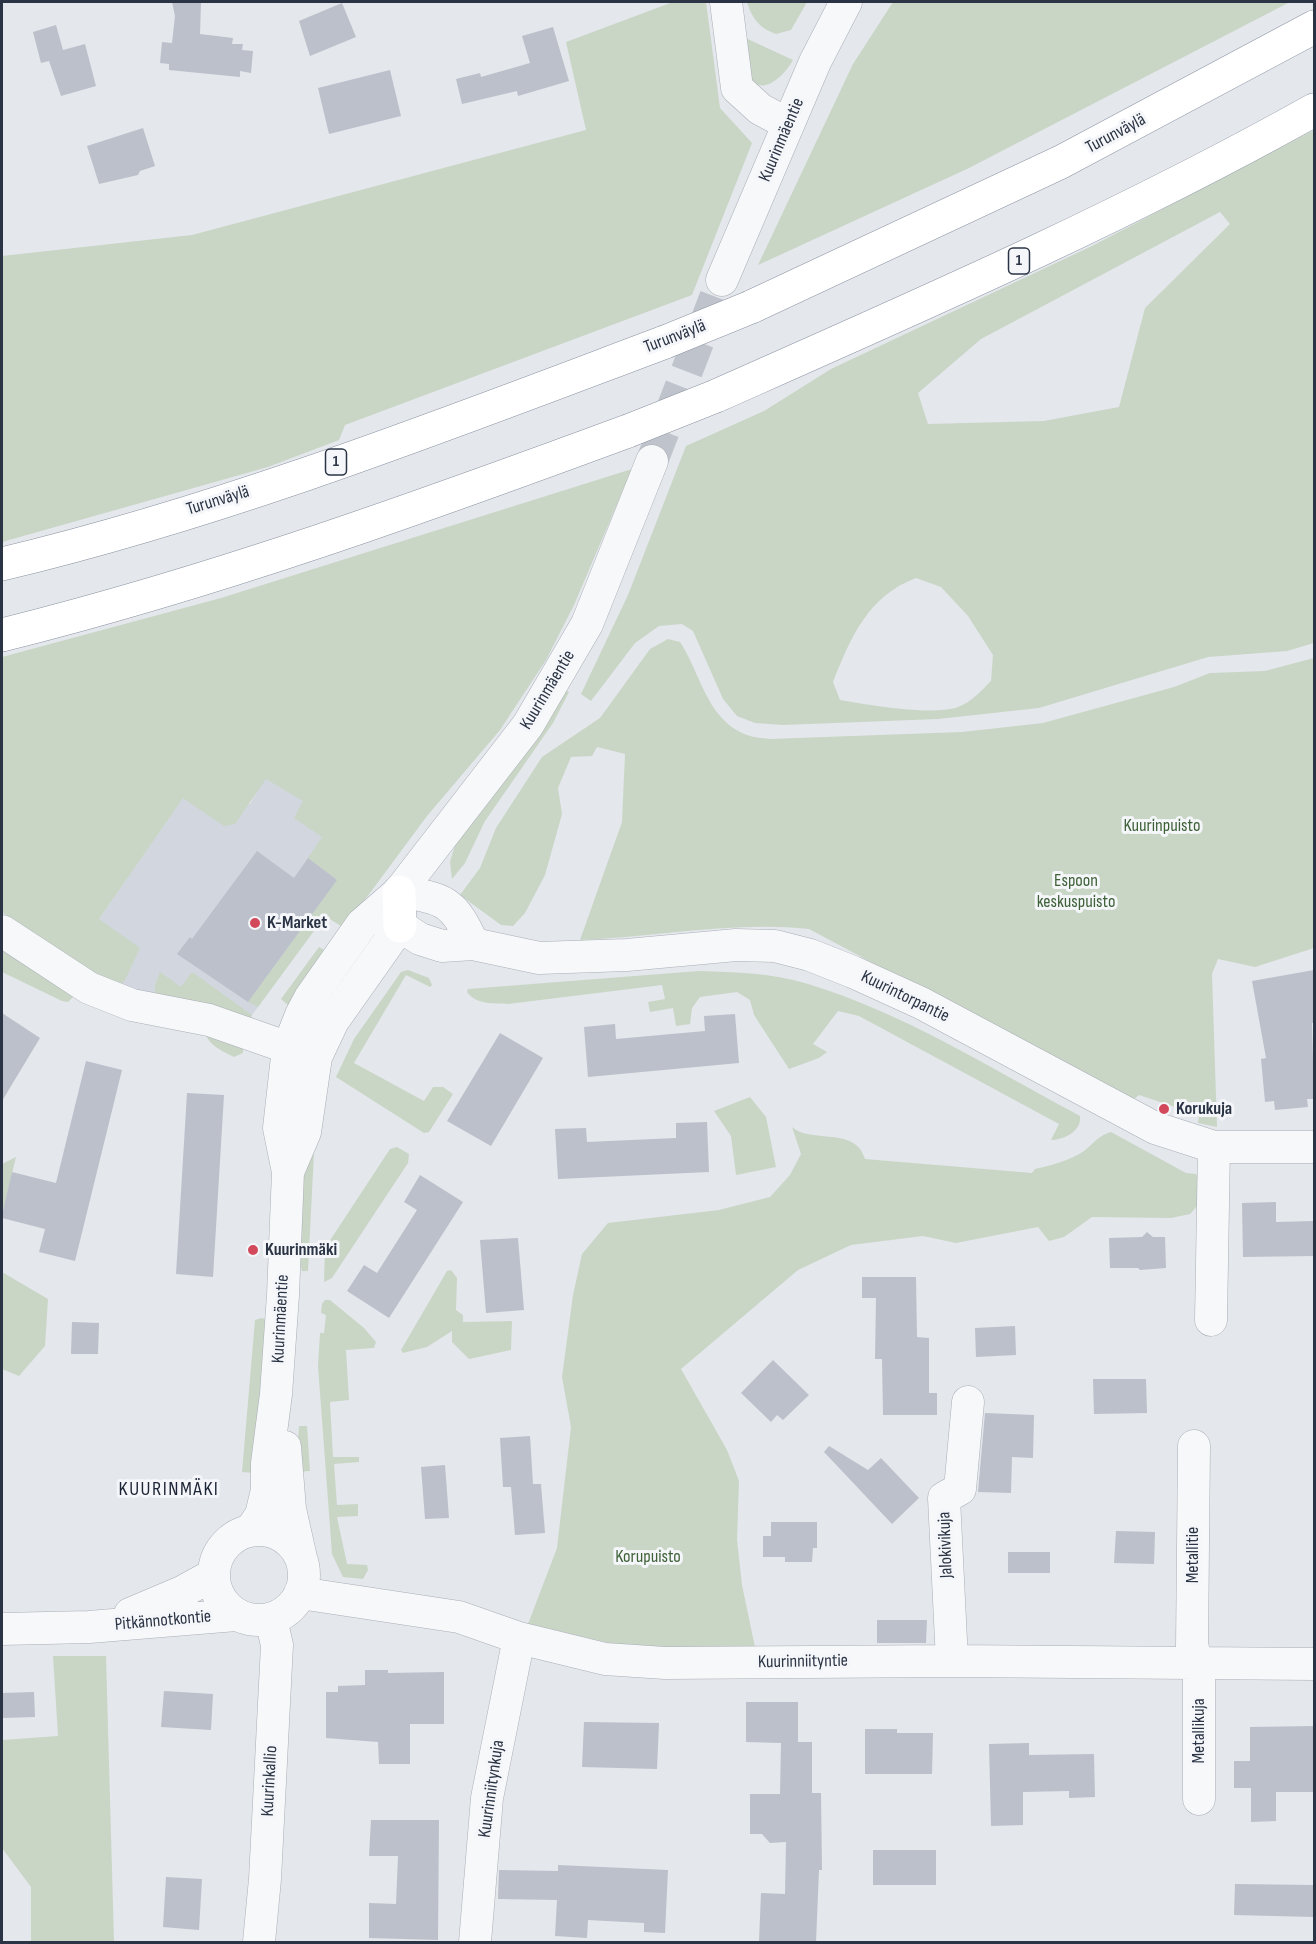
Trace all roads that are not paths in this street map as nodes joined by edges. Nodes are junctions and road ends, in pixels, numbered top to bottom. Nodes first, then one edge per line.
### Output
1 (726, 2) edge
2 (846, 2) edge
3 (1314, 27) edge
4 (1314, 110) edge
5 (788, 124) junction
6 (722, 280) tunnel mouth
7 (652, 460) tunnel mouth
8 (2, 564) edge
9 (2, 635) edge
10 (399, 892) junction
11 (400, 926) junction
12 (2, 931) edge
13 (473, 944) junction
14 (302, 1052) junction
15 (1314, 1147) edge
16 (1214, 1148) junction
17 (1210, 1320) dead end
18 (276, 1394) junction
19 (968, 1402) dead end
20 (1194, 1446) dead end
21 (250, 1531) junction
22 (301, 1558) junction
23 (213, 1575) junction
24 (300, 1593) junction
25 (236, 1615) junction
26 (271, 1619) junction
27 (89, 1627) junction
28 (2, 1629) edge
29 (519, 1638) junction
30 (952, 1660) junction
31 (1199, 1664) junction
32 (1314, 1664) edge
33 (1198, 1798) dead end
34 (259, 1942) edge
35 (475, 1942) edge

1 - 5 street
2 - 5 street, Kuurinmäentie
3 - 8 main road, Turunväylä / 1, bridge
4 - 9 main road, 1, bridge
5 - 6 street, Kuurinmäentie
7 - 10 street, Kuurinmäentie
10 - 11 main road
10 - 13 street
10 - 14 street, Kuurinmäentie
11 - 13 street, Kuurintorpantie
11 - 14 street, Kuurinmäentie
12 - 14 street
13 - 16 street, Kuurintorpantie
14 - 18 street, Kuurinmäentie
15 - 16 street, Kuurintorpantie
16 - 17 street
18 - 21 street, Kuurinmäentie
18 - 22 street, Kuurinmäentie
19 - 30 street, Jalokivikuja
20 - 31 street, Metallitie
21 - 22 street
21 - 23 street
22 - 24 street
23 - 25 street
23 - 27 street, Pitkännotkontie
24 - 26 street
24 - 29 street, Kuurinniityntie
25 - 26 street
25 - 27 street, Pitkännotkontie
26 - 34 street, Kuurinkallio
27 - 28 street, Pitkännotkontie
29 - 30 street, Kuurinniityntie
29 - 35 street, Kuurinniitynkuja
30 - 31 street, Kuurinniityntie
31 - 32 street, Kuurinniityntie
31 - 33 street, Metallikuja

